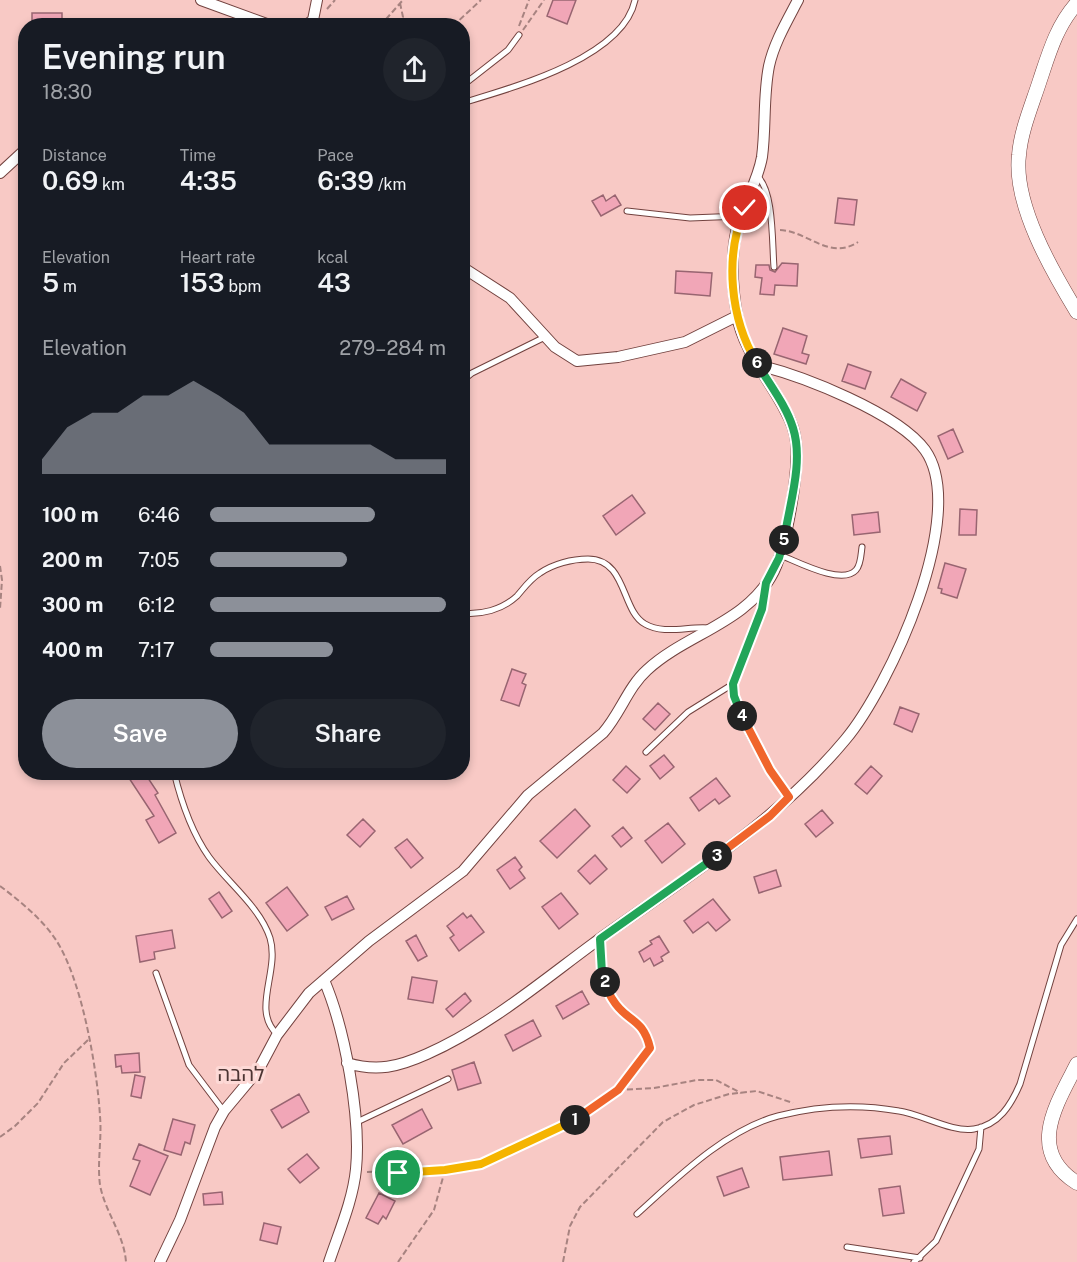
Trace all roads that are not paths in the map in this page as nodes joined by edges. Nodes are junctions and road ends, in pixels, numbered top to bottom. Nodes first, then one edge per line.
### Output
1 (201, 0) edge
2 (317, 0) edge
3 (634, 0) edge
4 (798, 0) edge
5 (1077, 3) edge
6 (250, 18) edge
7 (313, 18) edge
8 (519, 35) road end
9 (470, 80) edge
10 (470, 100) edge
11 (18, 156) edge
12 (0, 173) edge
13 (757, 176) junction
14 (627, 211) dead end
15 (741, 216) junction
16 (774, 267) dead end
17 (470, 272) edge
18 (1077, 312) edge
19 (737, 316) junction
20 (545, 337) junction
21 (758, 365) junction
22 (470, 375) edge
23 (862, 547) dead end
24 (780, 555) junction
25 (766, 583) junction
26 (470, 614) edge
27 (713, 628) junction
28 (733, 684) junction
29 (646, 752) dead end
30 (177, 780) edge
31 (789, 797) junction
32 (1077, 919) edge
33 (156, 974) dead end
34 (324, 980) junction
35 (278, 1035) junction
36 (346, 1063) junction
37 (1077, 1064) edge
38 (448, 1079) dead end
39 (224, 1111) junction
40 (357, 1122) junction
41 (981, 1127) junction
42 (1077, 1183) edge
43 (637, 1214) dead end
44 (847, 1247) dead end
45 (920, 1258) junction
46 (160, 1262) edge
47 (330, 1262) edge
48 (914, 1262) edge

1 - 6 street
2 - 7 street
3 - 10 lane
4 - 13 street
5 - 18 street
8 - 9 lane
11 - 12 street
13 - 15 street
13 - 16 lane
14 - 15 lane
15 - 19 street
17 - 20 street
19 - 20 street
19 - 21 street
20 - 22 lane
21 - 24 street
21 - 31 street
23 - 24 lane
24 - 25 street
25 - 27 street
25 - 28 lane
26 - 27 lane
27 - 34 street
28 - 29 lane
28 - 31 lane
30 - 35 lane
31 - 36 street
32 - 41 lane
33 - 39 lane
34 - 35 street
34 - 36 street
35 - 39 street
36 - 40 street
37 - 42 street
38 - 40 lane
39 - 46 street
40 - 47 street
41 - 43 lane
41 - 45 lane
44 - 45 lane
45 - 48 lane

